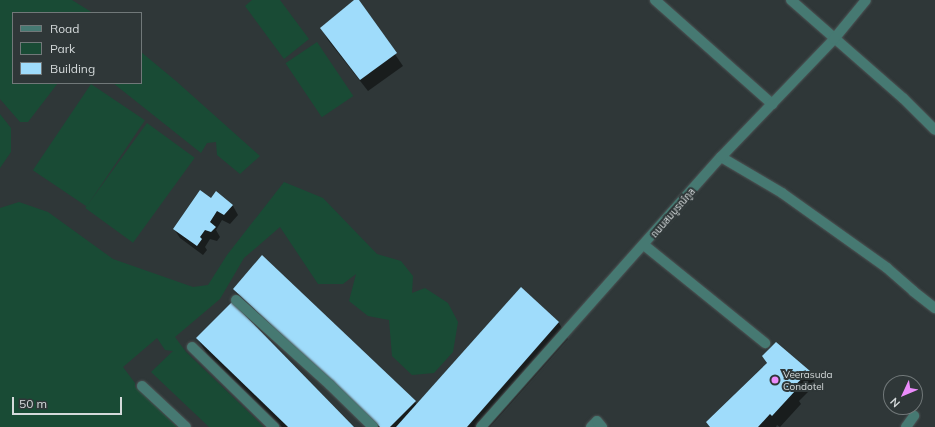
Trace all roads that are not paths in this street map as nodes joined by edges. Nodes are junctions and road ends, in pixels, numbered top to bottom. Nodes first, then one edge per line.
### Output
1 (655, 0) edge
2 (791, 0) edge
3 (866, 0) edge
4 (834, 39) junction
5 (772, 104) junction
6 (935, 130) edge
7 (721, 157) junction
8 (644, 245) junction
9 (236, 300) dead end
10 (935, 308) edge
11 (765, 343) dead end
12 (192, 347) dead end
13 (142, 386) dead end
14 (914, 416) dead end
15 (186, 427) edge
16 (274, 427) edge
17 (373, 427) edge
18 (481, 427) edge
19 (591, 427) edge
20 (602, 427) edge
21 (906, 427) edge

1 - 5 street
2 - 4 street
3 - 4 street, ถนนสมบูรณ์กูล
4 - 5 street, ถนนสมบูรณ์กูล
4 - 6 street
5 - 7 street, ถนนสมบูรณ์กูล
7 - 8 street, ถนนสมบูรณ์กูล
7 - 10 street
8 - 11 street
8 - 18 street, ถนนสมบูรณ์กูล
9 - 17 street
12 - 16 street
13 - 15 street
14 - 21 street
19 - 20 street

